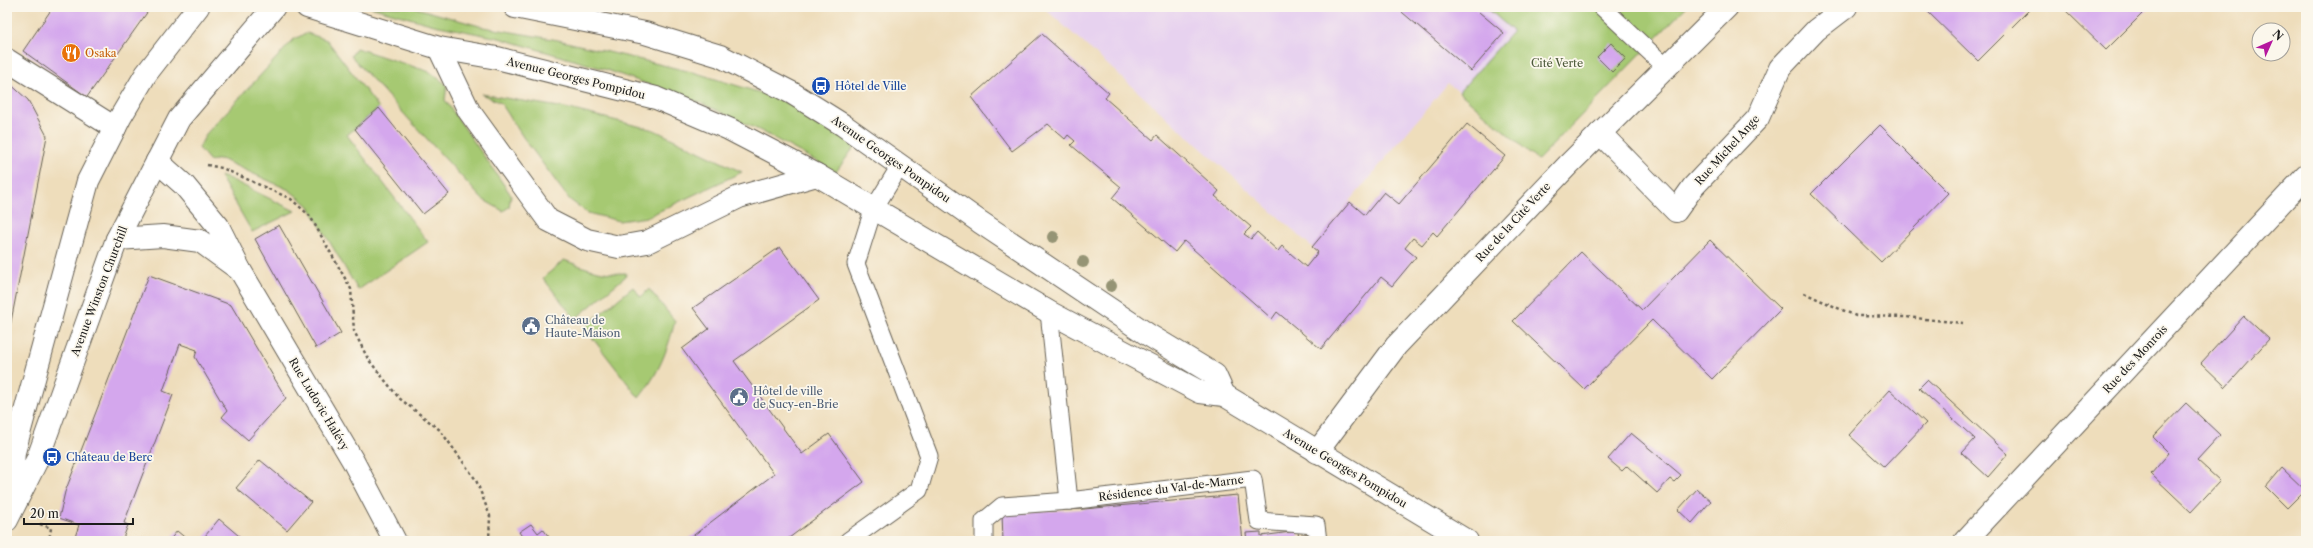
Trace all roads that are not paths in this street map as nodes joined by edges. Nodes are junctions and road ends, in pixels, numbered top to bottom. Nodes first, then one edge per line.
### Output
1 (198, 7) edge
2 (274, 7) edge
3 (307, 7) edge
4 (515, 7) edge
5 (1602, 7) edge
6 (1726, 7) edge
7 (1846, 7) edge
8 (438, 48) junction
9 (7, 60) edge
10 (1667, 68) junction
11 (115, 128) junction
12 (1600, 133) junction
13 (157, 161) junction
14 (900, 166) junction
15 (817, 175) junction
16 (2306, 176) edge
17 (873, 210) junction
18 (117, 239) junction
19 (240, 270) junction
20 (1049, 312) junction
21 (1224, 395) junction
22 (1317, 452) junction
23 (1069, 501) junction
24 (8, 517) edge
25 (395, 541) edge
26 (848, 541) edge
27 (984, 541) edge
28 (1318, 541) edge
29 (1467, 541) edge
30 (1964, 541) edge

1 - 11 street, Avenue Winston Churchill
2 - 13 street, Avenue Winston Churchill
3 - 8 street, Avenue Georges Pompidou
4 - 14 street, Avenue Georges Pompidou
5 - 10 lane
6 - 10 street, Rue de la Cité Verte
7 - 12 street, Rue Michel Ange
8 - 15 street, Avenue Georges Pompidou
8 - 15 street
9 - 11 street
10 - 12 street, Rue de la Cité Verte
11 - 24 street, Avenue Winston Churchill
12 - 22 street, Rue de la Cité Verte
13 - 18 street, Avenue Winston Churchill
13 - 19 street, Rue Ludovic Halévy
14 - 17 lane
14 - 21 street, Avenue Georges Pompidou
15 - 17 street, Avenue Georges Pompidou
16 - 30 street, Rue des Monrois
17 - 20 street, Avenue Georges Pompidou
17 - 26 lane
18 - 19 street, Rue Ludovic Halévy
18 - 24 street, Avenue Winston Churchill
19 - 25 street, Rue Ludovic Halévy
20 - 21 street, Avenue Georges Pompidou
20 - 23 lane
21 - 22 street, Avenue Georges Pompidou
22 - 29 street, Avenue Georges Pompidou
23 - 27 lane, Résidence du Val-de-Marne
23 - 28 lane, Résidence du Val-de-Marne

